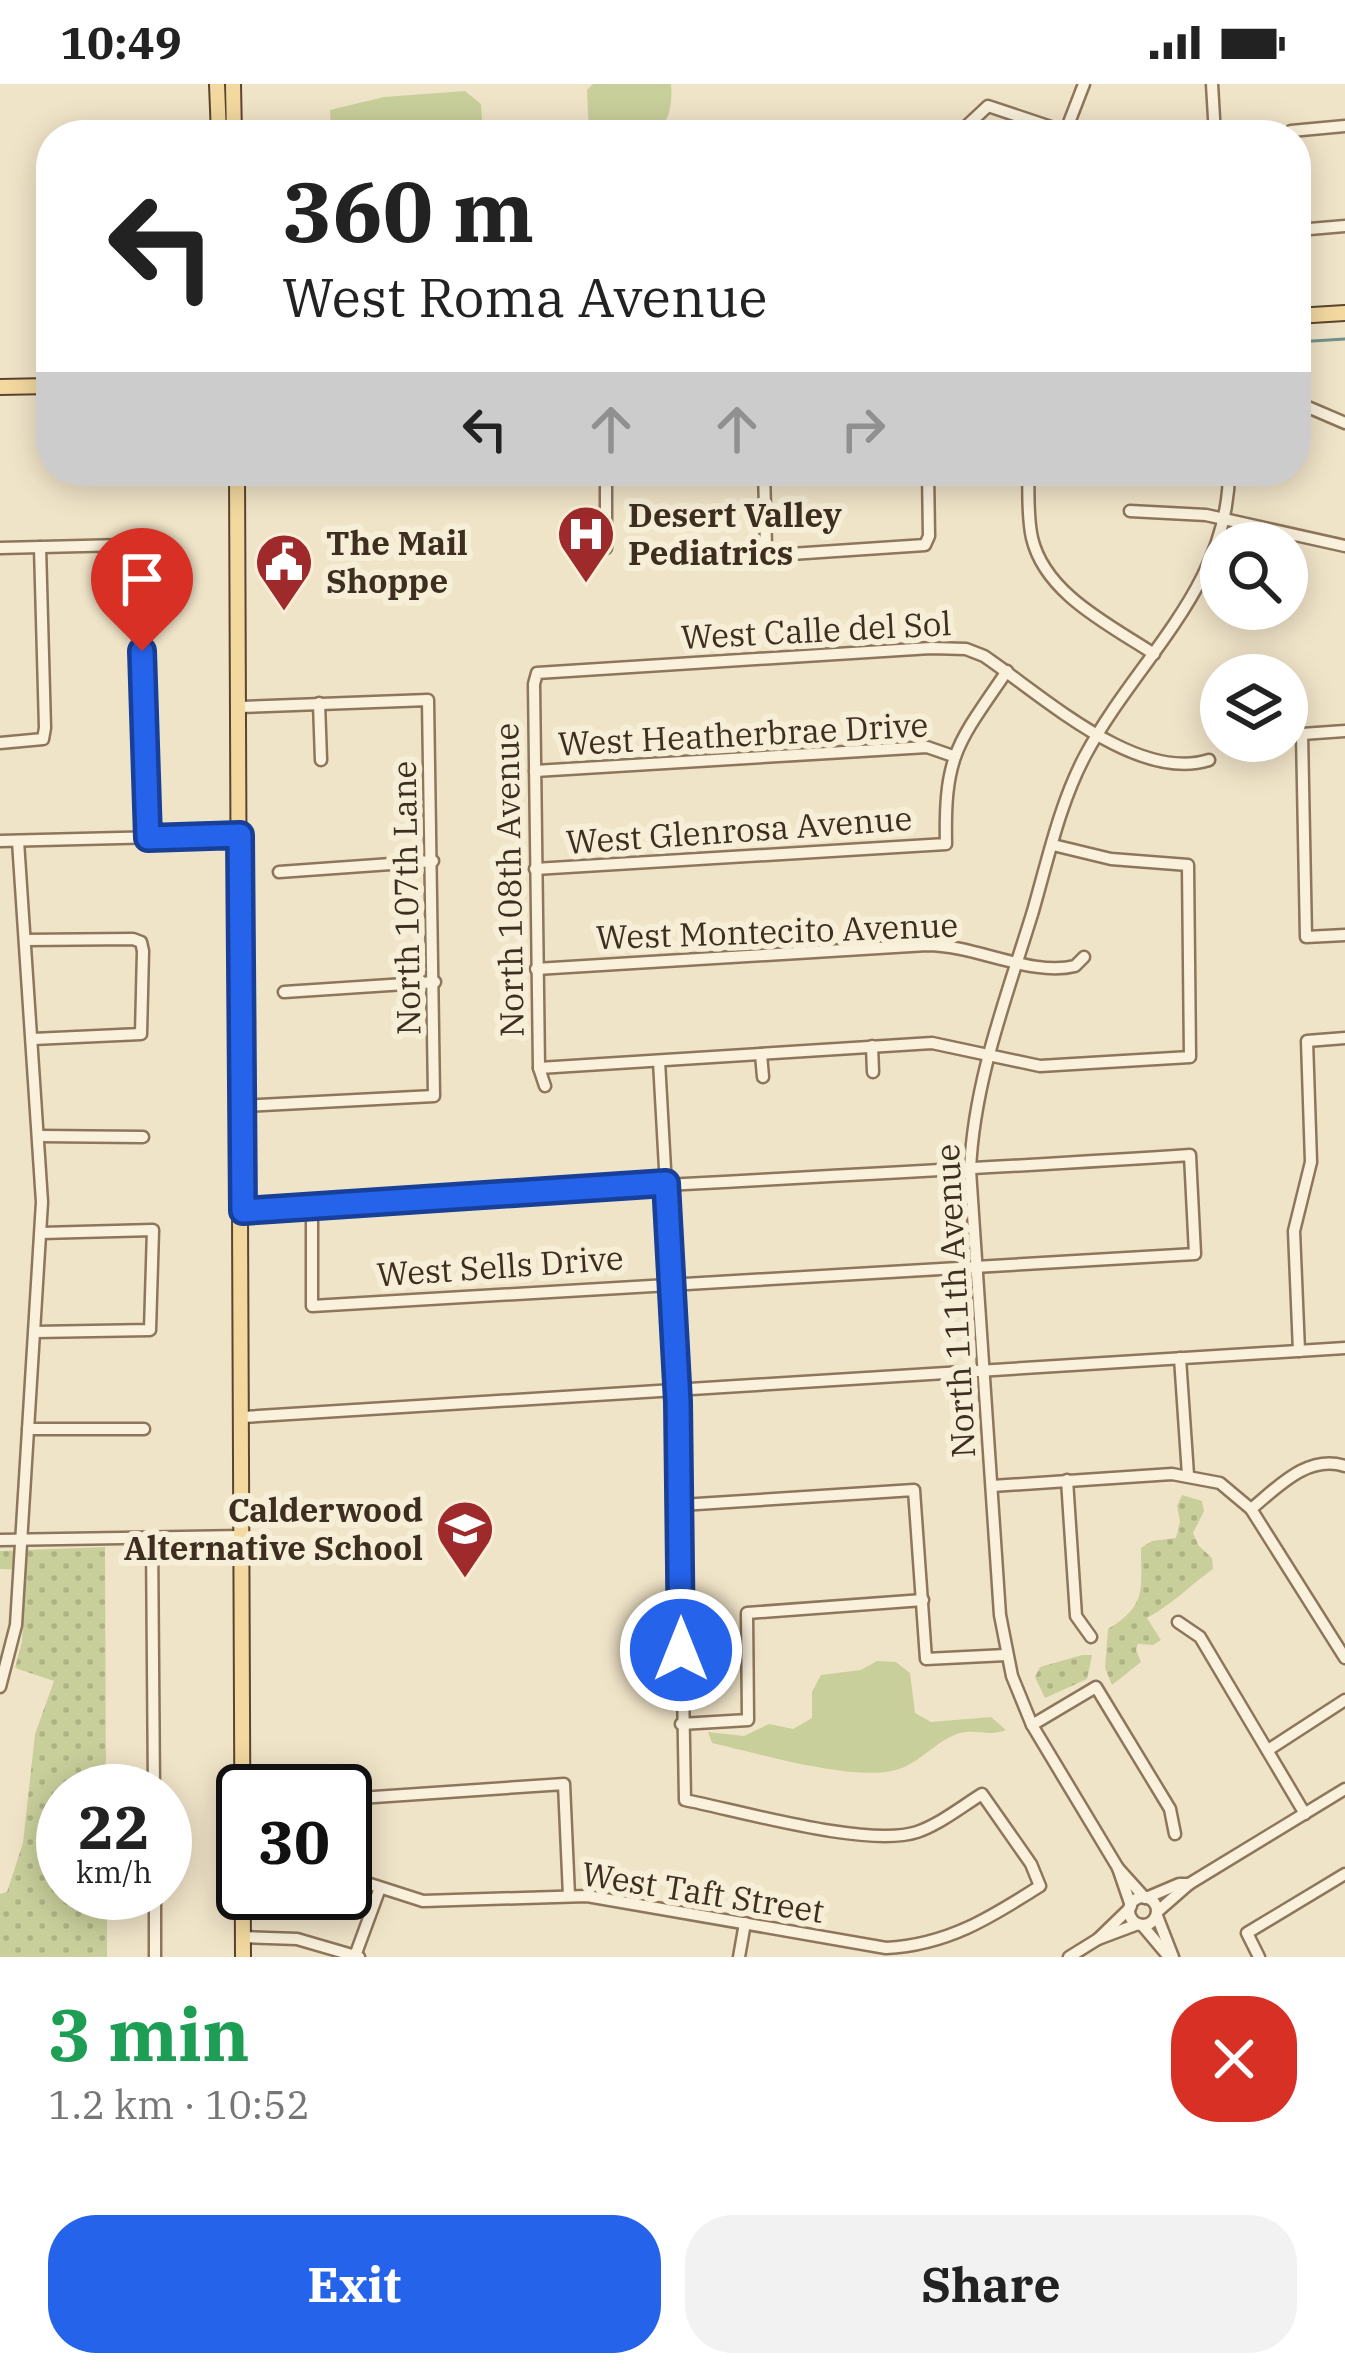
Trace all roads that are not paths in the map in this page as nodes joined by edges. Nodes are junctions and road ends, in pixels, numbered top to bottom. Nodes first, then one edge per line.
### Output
1 (217, 84) edge
2 (233, 84) edge
3 (1084, 84) edge
4 (1212, 84) edge
5 (218, 120) edge
6 (234, 120) edge
7 (973, 120) edge
8 (1029, 120) edge
9 (1074, 120) edge
10 (1214, 120) edge
11 (1345, 126) edge
12 (1311, 130) edge
13 (1345, 226) edge
14 (1311, 229) edge
15 (1345, 314) edge
16 (1311, 315) edge
17 (36, 386) edge
18 (0, 387) edge
19 (1311, 408) edge
20 (1345, 423) edge
21 (238, 486) edge
22 (606, 486) edge
23 (765, 486) edge
24 (928, 486) edge
25 (1029, 486) edge
26 (1228, 486) edge
27 (1130, 511) dead end
28 (1225, 519) junction
29 (1345, 546) edge
30 (40, 547) junction
31 (0, 548) edge
32 (607, 548) dead end
33 (1042, 565) junction
34 (1030, 573) dead end
35 (1167, 635) junction
36 (1180, 646) dead end
37 (1154, 654) junction
38 (1006, 671) junction
39 (537, 674) joint
40 (319, 703) junction
41 (240, 707) junction
42 (1345, 731) edge
43 (1099, 734) junction
44 (0, 743) edge
45 (953, 756) junction
46 (321, 760) dead end
47 (1202, 762) edge
48 (535, 771) junction
49 (240, 835) junction
50 (148, 838) junction
51 (18, 841) junction
52 (0, 842) edge
53 (1053, 844) junction
54 (433, 861) junction
55 (535, 869) junction
56 (280, 872) dead end
57 (1345, 934) edge
58 (25, 940) junction
59 (1084, 957) dead end
60 (1018, 961) junction
61 (536, 969) junction
62 (435, 982) junction
63 (284, 992) dead end
64 (1345, 1038) edge
65 (33, 1039) junction
66 (872, 1046) junction
67 (761, 1054) junction
68 (988, 1055) junction
69 (659, 1061) junction
70 (539, 1067) junction
71 (873, 1072) dead end
72 (763, 1077) dead end
73 (545, 1086) dead end
74 (242, 1106) junction
75 (39, 1136) junction
76 (143, 1137) dead end
77 (970, 1170) junction
78 (666, 1183) junction
79 (312, 1206) junction
80 (243, 1211) junction
81 (41, 1233) junction
82 (977, 1267) junction
83 (671, 1282) junction
84 (34, 1332) junction
85 (1345, 1348) edge
86 (1299, 1351) junction
87 (1180, 1358) junction
88 (984, 1371) junction
89 (678, 1388) junction
90 (243, 1417) junction
91 (28, 1429) junction
92 (144, 1429) dead end
93 (1345, 1466) edge
94 (1188, 1475) junction
95 (1067, 1480) junction
96 (992, 1486) junction
97 (681, 1505) junction
98 (1251, 1509) junction
99 (243, 1536) junction
100 (152, 1537) junction
101 (22, 1539) junction
102 (0, 1540) edge
103 (923, 1600) junction
104 (1178, 1622) dead end
105 (1090, 1637) dead end
106 (1006, 1654) junction
107 (1345, 1658) edge
108 (0, 1687) edge
109 (1345, 1700) edge
110 (681, 1724) junction
111 (1032, 1725) junction
112 (1268, 1750) junction
113 (154, 1764) edge
114 (1345, 1789) edge
115 (372, 1796) edge
116 (1305, 1814) junction
117 (1175, 1834) dead end
118 (1118, 1868) junction
119 (1343, 1880) edge
120 (1189, 1884) junction
121 (372, 1885) edge
122 (380, 1888) junction
123 (569, 1896) junction
124 (1145, 1898) junction
125 (1130, 1907) junction
126 (1157, 1914) junction
127 (155, 1920) edge
128 (745, 1923) junction
129 (1140, 1924) junction
130 (242, 1936) junction
131 (1098, 1939) junction
132 (357, 1956) edge
133 (155, 1957) edge
134 (243, 1957) edge
135 (739, 1957) edge
136 (1069, 1957) edge
137 (1171, 1957) edge
138 (1259, 1957) edge

1 - 5 main road
2 - 6 main road
3 - 9 street
4 - 10 street
7 - 8 street
11 - 12 street
13 - 14 street
15 - 16 main road
17 - 18 main road
19 - 20 street
21 - 41 main road
22 - 32 street
23 - 24 street
25 - 33 street
26 - 28 street, North 111th Avenue
27 - 28 street
28 - 29 street
28 - 35 street, North 111th Avenue
30 - 31 street
30 - 44 street
30 - 50 street
33 - 34 street
33 - 37 street
35 - 36 street
35 - 37 street, North 111th Avenue
37 - 43 street, North 111th Avenue
38 - 39 street, West Calle del Sol
38 - 43 street, West Calle del Sol
38 - 45 street
39 - 48 street, North 108th Avenue
40 - 41 street
40 - 46 street
40 - 54 street, North 107th Lane
41 - 49 main road
42 - 57 street
43 - 47 street, West Calle del Sol
43 - 53 street, North 111th Avenue
45 - 48 street, West Heatherbrae Drive
45 - 55 street, West Glenrosa Avenue
48 - 55 street, North 108th Avenue
49 - 50 street
49 - 74 main road
50 - 51 street
51 - 52 street
51 - 58 street
53 - 60 street, North 111th Avenue
53 - 68 street
54 - 56 street
54 - 62 street, North 107th Lane
55 - 61 street, North 108th Avenue
58 - 65 street
58 - 65 street
59 - 60 street, West Montecito Avenue
60 - 61 street, West Montecito Avenue
60 - 68 street, North 111th Avenue
61 - 70 street, North 108th Avenue
62 - 63 street
62 - 74 street, North 107th Lane
64 - 86 street
65 - 75 street
66 - 67 street
66 - 68 street
66 - 71 street
67 - 69 street
67 - 72 street
68 - 77 street, North 111th Avenue
69 - 70 street
69 - 78 street
70 - 73 street, North 108th Avenue
74 - 80 main road
75 - 76 street
75 - 81 street
77 - 78 street
77 - 82 street, North 111th Avenue
77 - 82 street, West Sells Drive
78 - 79 street
78 - 83 street
79 - 80 street
79 - 83 street, West Sells Drive
80 - 90 main road
81 - 84 street
81 - 84 street
82 - 83 street, West Sells Drive
82 - 88 street, North 111th Avenue
83 - 89 street
84 - 91 street
85 - 86 street
86 - 87 street
87 - 88 street
87 - 94 street
88 - 89 street
88 - 96 street, North 111th Avenue
89 - 90 street
89 - 97 street
90 - 99 main road
91 - 92 street
91 - 101 street
93 - 98 street
94 - 95 street
94 - 98 street
95 - 96 street
95 - 105 street
96 - 106 street, North 111th Avenue
97 - 103 street
97 - 110 street
98 - 107 street
99 - 100 street
99 - 130 main road
100 - 101 street
100 - 113 street
101 - 102 street
101 - 108 street
103 - 106 street
103 - 110 street
104 - 112 street
106 - 111 street, North 111th Avenue
109 - 112 street
110 - 128 street, West Taft Street
111 - 117 street
111 - 118 street, North 111th Avenue
112 - 116 street
114 - 116 street
115 - 123 street
116 - 120 street
118 - 124 street, North 111th Avenue
118 - 125 street, North 111th Avenue
119 - 138 street
120 - 124 street
120 - 126 street
121 - 122 street, West Taft Street
122 - 123 street, West Taft Street
122 - 132 street
123 - 128 street, West Taft Street
124 - 125 street
124 - 126 street
125 - 129 street
125 - 131 street
126 - 129 street
126 - 137 street
127 - 133 street
128 - 135 street
129 - 131 street
129 - 137 street
130 - 132 street
130 - 134 main road
131 - 136 street

